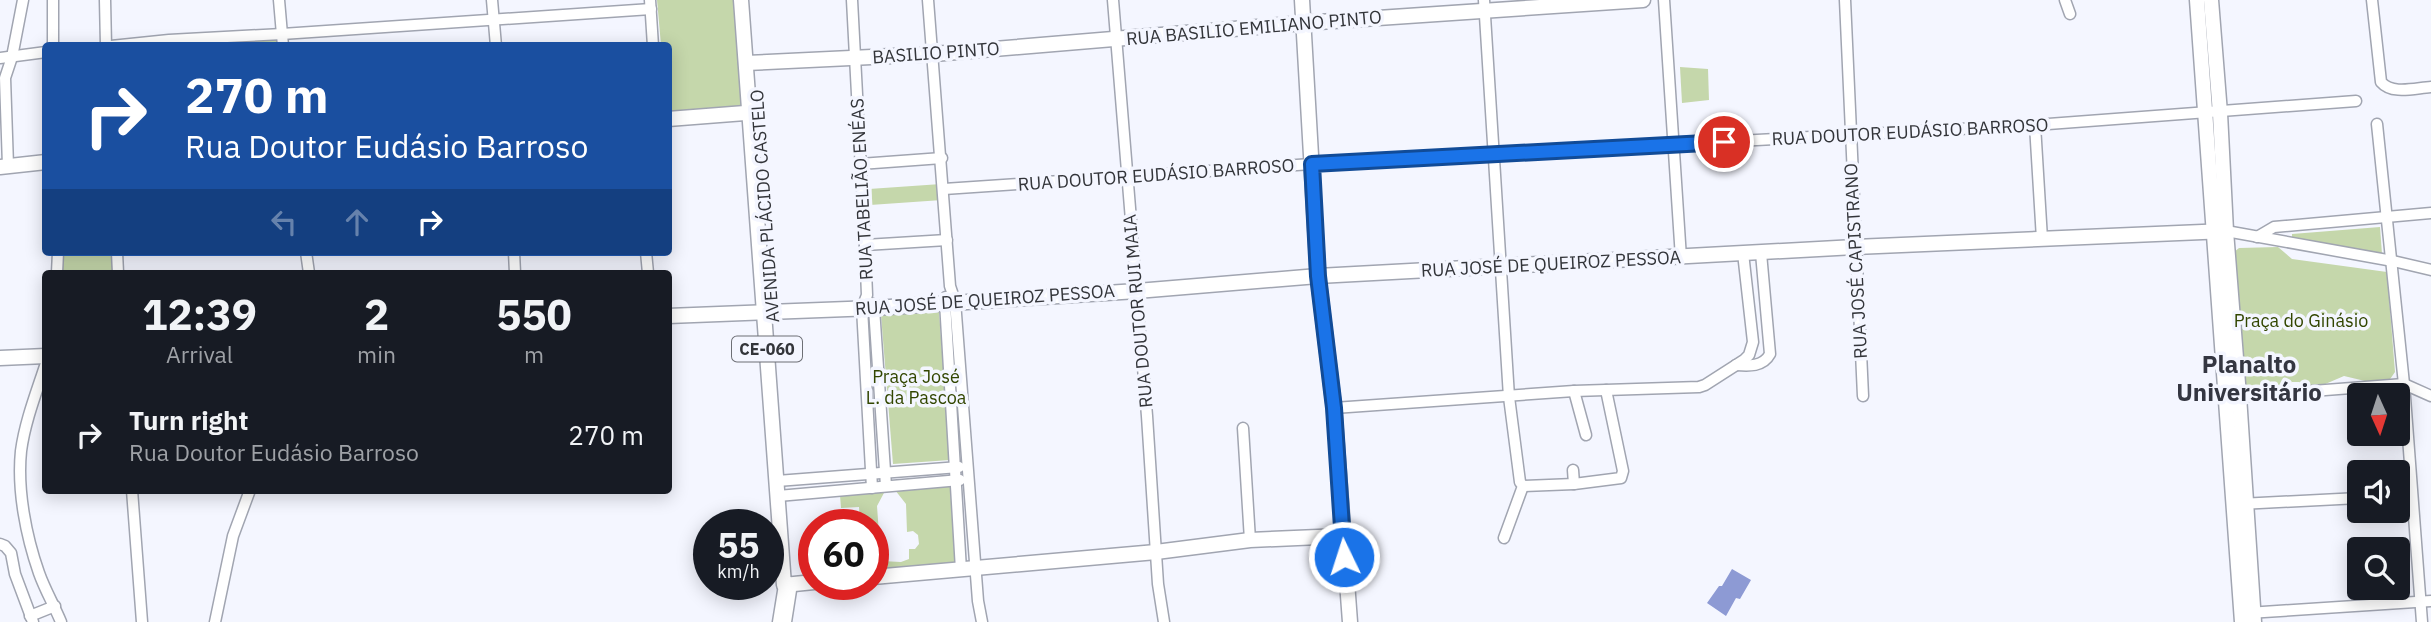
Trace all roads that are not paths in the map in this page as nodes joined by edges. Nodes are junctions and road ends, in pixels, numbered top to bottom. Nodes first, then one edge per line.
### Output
1 (23, 0) edge
2 (53, 0) edge
3 (105, 0) edge
4 (279, 0) edge
5 (492, 0) edge
6 (741, 0) edge
7 (750, 0) edge
8 (852, 0) edge
9 (929, 0) edge
10 (1113, 0) edge
11 (1301, 0) edge
12 (1643, 0) edge
13 (1664, 0) edge
14 (1845, 0) edge
15 (2064, 0) edge
16 (2197, 0) edge
17 (2211, 0) edge
18 (2372, 0) edge
19 (650, 4) edge
20 (1485, 6) edge
21 (2070, 14) dead end
22 (494, 21) junction
23 (1304, 23) junction
24 (1116, 39) junction
25 (282, 40) edge
26 (54, 42) edge
27 (108, 42) edge
28 (207, 42) edge
29 (496, 42) edge
30 (653, 42) edge
31 (42, 53) edge
32 (934, 54) junction
33 (12, 57) junction
34 (0, 58) edge
35 (856, 59) junction
36 (750, 63) junction
37 (2431, 87) edge
38 (2356, 101) dead end
39 (754, 113) junction
40 (2213, 113) junction
41 (672, 119) edge
42 (2377, 124) dead end
43 (2035, 125) junction
44 (1851, 136) junction
45 (1674, 144) junction
46 (1495, 155) junction
47 (942, 158) junction
48 (42, 162) edge
49 (860, 164) junction
50 (1312, 164) junction
51 (4, 167) edge
52 (1126, 178) junction
53 (944, 189) junction
54 (2431, 213) edge
55 (2385, 217) junction
56 (2220, 231) junction
57 (2257, 237) junction
58 (2042, 239) junction
59 (947, 240) junction
60 (865, 245) junction
61 (1855, 247) junction
62 (1761, 253) junction
63 (1744, 254) junction
64 (1681, 258) junction
65 (2393, 261) junction
66 (1500, 267) junction
67 (2431, 270) edge
68 (1318, 276) junction
69 (1137, 291) junction
70 (950, 302) junction
71 (867, 303) junction
72 (769, 313) junction
73 (672, 316) edge
74 (42, 356) edge
75 (0, 358) edge
76 (1736, 365) junction
77 (42, 376) edge
78 (2404, 383) edge
79 (2410, 387) edge
80 (2347, 388) edge
81 (1606, 390) junction
82 (1574, 391) junction
83 (1863, 396) dead end
84 (1509, 397) junction
85 (2233, 397) junction
86 (2431, 397) edge
87 (1334, 408) junction
88 (1243, 428) dead end
89 (1586, 435) dead end
90 (2408, 446) edge
91 (969, 466) junction
92 (954, 467) junction
93 (1573, 470) dead end
94 (884, 472) junction
95 (871, 473) junction
96 (970, 479) junction
97 (781, 480) junction
98 (955, 480) junction
99 (1574, 484) junction
100 (886, 486) junction
101 (1523, 486) junction
102 (872, 488) junction
103 (132, 494) edge
104 (249, 494) edge
105 (2411, 495) joint
106 (783, 496) junction
107 (2347, 499) edge
108 (2240, 504) junction
109 (1342, 536) junction
110 (1504, 538) dead end
111 (1250, 540) junction
112 (0, 544) edge
113 (1156, 552) junction
114 (977, 569) junction
115 (961, 570) junction
116 (889, 576) edge
117 (798, 583) edge
118 (788, 584) junction
119 (2426, 601) edge
120 (55, 606) junction
121 (2248, 617) edge
122 (32, 619) edge
123 (61, 622) edge
124 (142, 622) edge
125 (215, 622) edge
126 (778, 622) edge
127 (786, 622) edge
128 (982, 622) edge
129 (1164, 622) edge
130 (1350, 622) edge
131 (2422, 622) edge

1 - 33 street
2 - 26 street
3 - 27 street
4 - 25 street
5 - 22 street
6 - 36 main road, AVENIDA PLÁCIDO CASTELO / CE-060
7 - 36 main road, AVENIDA PLÁCIDO CASTELO / CE-060
8 - 35 street, RUA TABELIÃO ENÉAS
9 - 32 street
10 - 24 street, RUA DOUTOR RUI MAIA
11 - 23 main road
12 - 20 main road, RUA BASILIO EMILIANO PINTO
13 - 45 street
14 - 44 street, RUA JOSÉ CAPISTRANO
15 - 21 street
16 - 40 main road
17 - 40 main road
18 - 37 street
19 - 22 street
19 - 30 street
20 - 23 main road, RUA BASILIO EMILIANO PINTO
20 - 46 street
22 - 25 street
22 - 29 street
23 - 24 main road, RUA BASILIO EMILIANO PINTO
23 - 50 main road
24 - 32 main road, BASILIO PINTO
24 - 52 street, RUA DOUTOR RUI MAIA
25 - 28 street
31 - 33 street
32 - 35 main road, BASILIO PINTO
32 - 47 street
33 - 34 street
33 - 51 street
35 - 36 main road, BASILIO PINTO
35 - 49 street, RUA TABELIÃO ENÉAS
36 - 39 main road, AVENIDA PLÁCIDO CASTELO / CE-060
38 - 40 street, RUA DOUTOR EUDÁSIO BARROSO
39 - 41 main road
39 - 72 main road, AVENIDA PLÁCIDO CASTELO / CE-060
40 - 43 street, RUA DOUTOR EUDÁSIO BARROSO
40 - 56 main road
42 - 55 street
43 - 44 street, RUA DOUTOR EUDÁSIO BARROSO
43 - 58 street
44 - 45 street, RUA DOUTOR EUDÁSIO BARROSO
44 - 61 street, RUA JOSÉ CAPISTRANO
45 - 46 street, RUA DOUTOR EUDÁSIO BARROSO
45 - 64 street
46 - 50 street, RUA DOUTOR EUDÁSIO BARROSO
46 - 66 street
47 - 49 street
47 - 53 street
48 - 51 main road
49 - 60 street, RUA TABELIÃO ENÉAS
50 - 52 street, RUA DOUTOR EUDÁSIO BARROSO
50 - 68 main road
52 - 53 street, RUA DOUTOR EUDÁSIO BARROSO
52 - 69 street, RUA DOUTOR RUI MAIA
53 - 59 street
54 - 55 street
55 - 57 street
55 - 65 street
56 - 57 street, RUA JOSÉ DE QUEIROZ PESSOA
56 - 58 main road, RUA JOSÉ DE QUEIROZ PESSOA
56 - 85 main road
57 - 65 street, RUA JOSÉ DE QUEIROZ PESSOA
58 - 61 main road, RUA JOSÉ DE QUEIROZ PESSOA
59 - 60 street
59 - 70 street
60 - 71 street, RUA TABELIÃO ENÉAS
61 - 62 main road, RUA JOSÉ DE QUEIROZ PESSOA
61 - 83 street, RUA JOSÉ CAPISTRANO
62 - 63 main road, RUA JOSÉ DE QUEIROZ PESSOA
62 - 76 street
63 - 64 main road, RUA JOSÉ DE QUEIROZ PESSOA
63 - 76 street
64 - 66 main road, RUA JOSÉ DE QUEIROZ PESSOA
65 - 67 street, RUA JOSÉ DE QUEIROZ PESSOA
65 - 78 street
66 - 68 main road, RUA JOSÉ DE QUEIROZ PESSOA
66 - 84 street
68 - 69 main road, RUA JOSÉ DE QUEIROZ PESSOA
68 - 87 main road
69 - 70 main road, RUA JOSÉ DE QUEIROZ PESSOA
69 - 113 street, RUA DOUTOR RUI MAIA
70 - 71 main road, RUA JOSÉ DE QUEIROZ PESSOA
70 - 91 street
70 - 92 street
71 - 72 main road, RUA JOSÉ DE QUEIROZ PESSOA
71 - 94 street
71 - 95 street
72 - 73 main road, RUA JOSÉ DE QUEIROZ PESSOA
72 - 97 main road, AVENIDA PLÁCIDO CASTELO / CE-060
74 - 75 main road
76 - 81 street
77 - 120 street
79 - 86 street
80 - 85 street
81 - 82 street
81 - 99 street
82 - 84 street
82 - 89 street
84 - 87 street
84 - 101 street
85 - 108 main road
87 - 109 main road
88 - 111 street
90 - 105 street
91 - 92 street
91 - 96 street
92 - 94 street
92 - 98 street
93 - 99 street
94 - 95 street
94 - 100 street
95 - 97 street
95 - 102 street
96 - 98 street
96 - 114 street
97 - 106 main road, AVENIDA PLÁCIDO CASTELO / CE-060
98 - 100 street
98 - 115 street
99 - 101 street
100 - 102 street
101 - 110 street
102 - 106 street
103 - 124 street
104 - 125 street
105 - 119 street
106 - 118 main road, AVENIDA PLÁCIDO CASTELO / CE-060
107 - 108 street
108 - 121 main road
109 - 111 main road
109 - 130 main road
111 - 113 main road
112 - 122 street
113 - 114 main road
113 - 129 street, RUA DOUTOR RUI MAIA
114 - 115 main road
114 - 128 street
115 - 116 main road
117 - 118 main road
118 - 126 street, AVENIDA PLÁCIDO CASTELO
118 - 127 street, AVENIDA PLÁCIDO CASTELO
119 - 121 street
119 - 131 street
120 - 122 street
120 - 123 street

